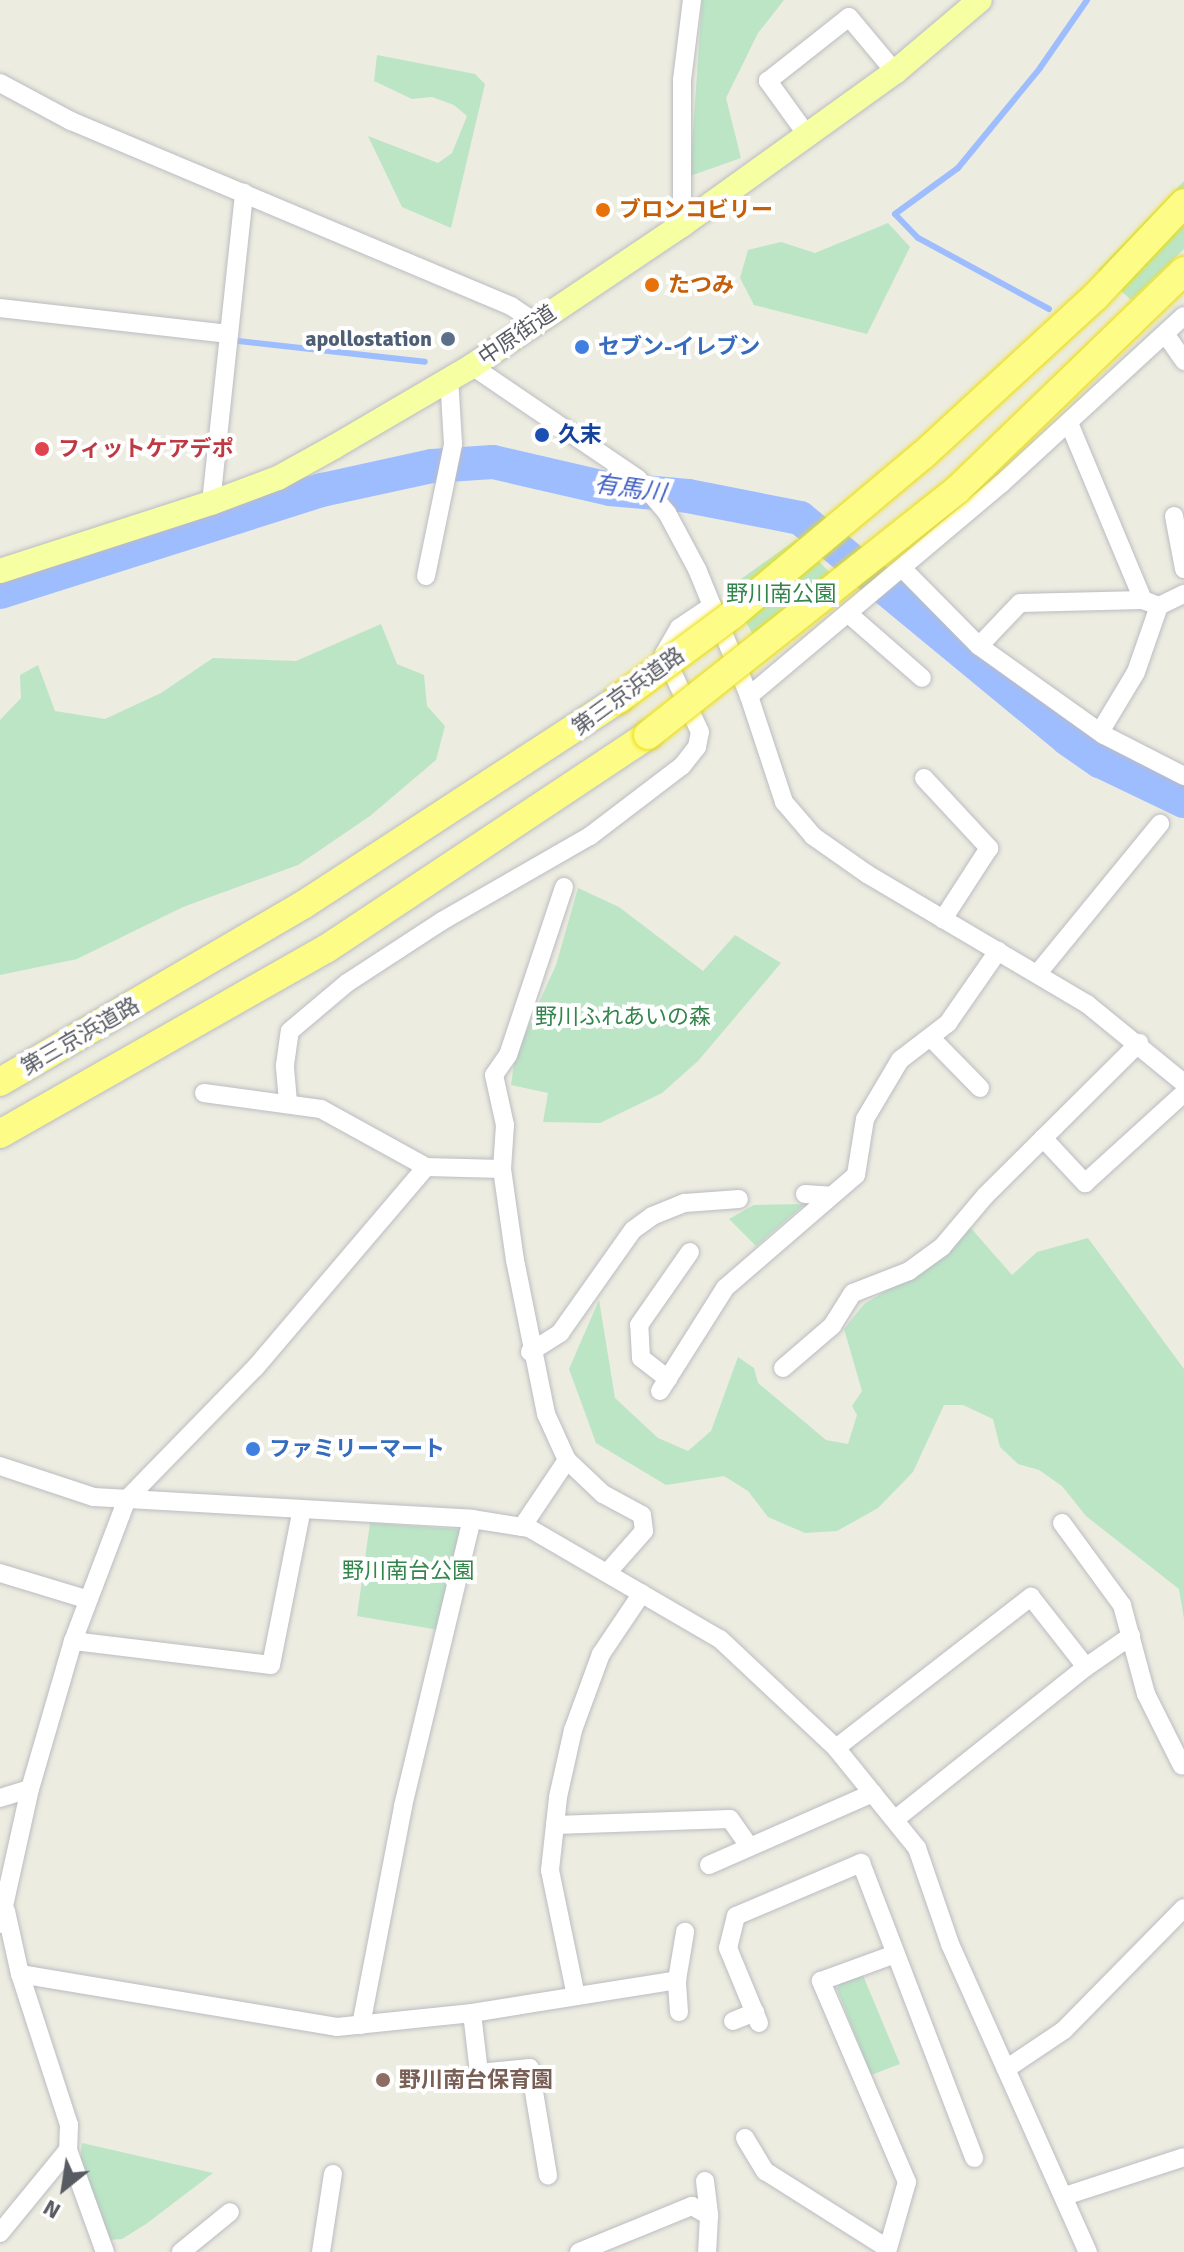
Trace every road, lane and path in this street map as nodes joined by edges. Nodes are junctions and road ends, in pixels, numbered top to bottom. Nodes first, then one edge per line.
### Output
1 (692, 0) edge
2 (980, 0) edge
3 (895, 72) junction
4 (0, 83) edge
5 (807, 135) junction
6 (244, 193) junction
7 (1184, 203) edge
8 (682, 225) junction
9 (1184, 271) edge
10 (0, 308) edge
11 (1184, 316) edge
12 (535, 322) junction
13 (229, 334) junction
14 (1166, 335) junction
15 (1184, 361) edge
16 (472, 366) junction
17 (449, 377) junction
18 (1069, 423) junction
19 (211, 503) junction
20 (1174, 516) dead end
21 (903, 569) junction
22 (1184, 569) edge
23 (0, 571) edge
24 (426, 576) dead end
25 (1184, 594) edge
26 (1151, 603) junction
27 (712, 606) junction
28 (851, 616) junction
29 (979, 646) junction
30 (922, 678) dead end
31 (749, 696) junction
32 (1100, 732) junction
33 (1184, 776) edge
34 (924, 778) dead end
35 (1160, 824) dead end
36 (564, 887) dead end
37 (943, 919) junction
38 (998, 951) junction
39 (1038, 973) junction
40 (931, 1038) junction
41 (1139, 1043) junction
42 (0, 1082) edge
43 (1184, 1083) edge
44 (980, 1088) dead end
45 (204, 1093) dead end
46 (1184, 1093) edge
47 (288, 1102) junction
48 (0, 1134) edge
49 (1043, 1138) junction
50 (426, 1167) junction
51 (502, 1169) junction
52 (805, 1194) dead end
53 (831, 1196) junction
54 (739, 1199) dead end
55 (690, 1252) dead end
56 (530, 1352) junction
57 (783, 1368) dead end
58 (567, 1460) junction
59 (0, 1466) edge
60 (127, 1499) junction
61 (302, 1509) junction
62 (472, 1519) junction
63 (1062, 1523) dead end
64 (522, 1527) junction
65 (0, 1573) edge
66 (607, 1573) junction
67 (642, 1593) junction
68 (86, 1599) junction
69 (1131, 1636) junction
70 (73, 1641) junction
71 (1086, 1667) junction
72 (836, 1748) junction
73 (1182, 1766) edge
74 (30, 1789) junction
75 (873, 1793) junction
76 (0, 1798) edge
77 (897, 1818) junction
78 (555, 1825) junction
79 (749, 1846) junction
80 (709, 1865) dead end
81 (1184, 1908) edge
82 (3, 1918) edge
83 (685, 1932) dead end
84 (895, 1954) junction
85 (20, 1974) junction
86 (677, 1980) junction
87 (576, 1996) junction
88 (679, 2012) dead end
89 (472, 2013) junction
90 (733, 2021) dead end
91 (361, 2025) junction
92 (1006, 2069) junction
93 (745, 2138) dead end
94 (68, 2150) junction
95 (1184, 2157) edge
96 (974, 2158) dead end
97 (333, 2174) dead end
98 (548, 2175) dead end
99 (705, 2181) dead end
100 (1065, 2196) junction
101 (230, 2212) dead end
102 (709, 2216) junction
103 (0, 2233) edge
104 (887, 2250) edge
105 (105, 2252) edge
106 (181, 2252) edge
107 (321, 2252) edge
108 (579, 2252) edge
109 (707, 2252) edge
110 (1088, 2252) edge

1 - 8 street
2 - 3 main road, 中原街道
3 - 5 main road, 中原街道
3 - 5 street
4 - 6 street
5 - 8 main road, 中原街道
6 - 12 street
6 - 13 street
7 - 42 highway, 第三京浜道路, bridge
8 - 12 main road, 中原街道
9 - 48 highway, 第三京浜道路, bridge
10 - 13 street
11 - 14 street
12 - 16 main road, 中原街道
13 - 19 street
14 - 15 street
14 - 18 street
16 - 17 main road, 中原街道
16 - 27 street
17 - 19 main road, 中原街道
17 - 24 street
18 - 21 street
18 - 26 street
19 - 23 main road, 中原街道
20 - 22 street
21 - 28 street
21 - 29 street
25 - 26 street
26 - 29 street
26 - 32 street
27 - 31 street
27 - 47 street
28 - 30 street
28 - 31 street
29 - 32 street
31 - 37 street
32 - 33 street
34 - 37 street
35 - 39 street
36 - 51 street
37 - 38 street
38 - 39 street
38 - 40 street
39 - 41 street
40 - 44 street
40 - 53 street
41 - 43 street
41 - 49 street
45 - 47 street
46 - 49 street
47 - 50 street
49 - 57 street
50 - 51 street
50 - 60 street
51 - 56 street
52 - 53 street
53 - 55 street
54 - 56 street
56 - 58 street
58 - 64 street
58 - 66 street
59 - 60 street
60 - 61 street
60 - 68 street
61 - 62 street
61 - 70 street
62 - 64 street
62 - 91 street
63 - 69 street
64 - 66 street
65 - 68 street
66 - 67 street
67 - 72 street
67 - 78 street
68 - 70 street
69 - 71 street
69 - 73 street
70 - 74 street
71 - 72 street
71 - 77 street
72 - 75 street
74 - 76 street
74 - 82 street
75 - 77 street
75 - 79 street
77 - 92 street
78 - 79 street
78 - 87 street
79 - 80 street
81 - 92 street
82 - 85 street
83 - 86 street
84 - 90 street
84 - 96 street
84 - 104 street
85 - 91 street
85 - 94 street
86 - 87 street
86 - 88 street
87 - 89 street
89 - 91 street
89 - 98 street
92 - 100 street
93 - 104 street
94 - 103 street
94 - 105 street
95 - 100 street
97 - 107 street
99 - 102 street
100 - 110 street
101 - 106 street
102 - 108 street
102 - 109 street

